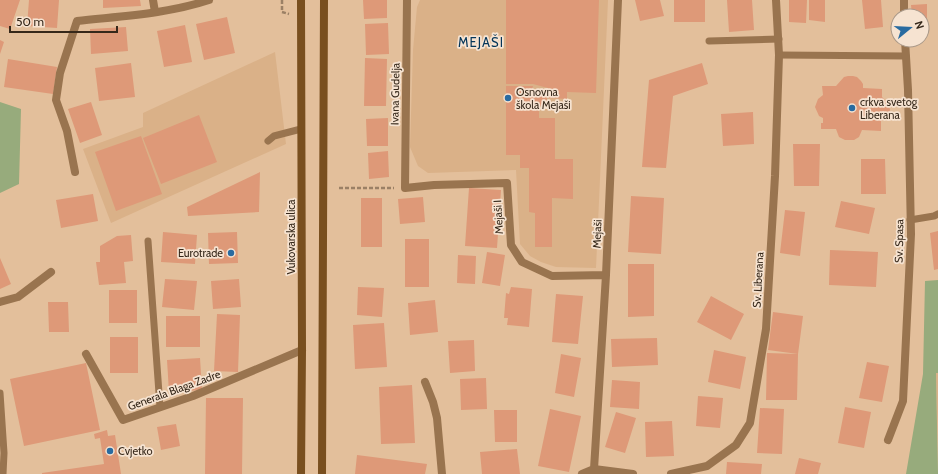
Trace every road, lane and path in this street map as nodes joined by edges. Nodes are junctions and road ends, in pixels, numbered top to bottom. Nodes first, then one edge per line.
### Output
1 (153, 0) edge
2 (209, 0) edge
3 (282, 0) edge
4 (301, 0) edge
5 (324, 0) edge
6 (407, 0) edge
7 (618, 0) edge
8 (776, 0) edge
9 (155, 12) junction
10 (289, 14) dead end
11 (779, 39) junction
12 (709, 41) dead end
13 (906, 48) edge
14 (779, 55) junction
15 (906, 56) junction
16 (301, 129) junction
17 (268, 141) dead end
18 (75, 172) dead end
19 (339, 188) dead end
20 (405, 188) junction
21 (938, 214) edge
22 (910, 220) junction
23 (148, 241) dead end
24 (52, 272) dead end
25 (606, 275) junction
26 (0, 302) edge
27 (302, 350) junction
28 (86, 354) dead end
29 (426, 382) dead end
30 (0, 393) edge
31 (160, 407) junction
32 (888, 440) dead end
33 (595, 472) edge
34 (3, 474) edge
35 (301, 474) edge
36 (322, 474) edge
37 (442, 474) edge
38 (582, 474) edge
39 (634, 474) edge
40 (672, 474) edge

1 - 9 street
2 - 9 street
3 - 10 path
4 - 16 street, Vukovarska ulica
5 - 36 street
6 - 20 street, Ivana Gudelja
7 - 25 street, Mejaši
8 - 11 street, Sv. Liberana
9 - 18 street
11 - 12 lane
11 - 14 street, Sv. Liberana
13 - 15 street, Sv. Spasa
14 - 15 lane
14 - 40 street, Sv. Liberana
15 - 22 street, Sv. Spasa
16 - 17 lane
16 - 27 street, Vukovarska ulica
19 - 20 path
20 - 25 street, Mejaši I
21 - 22 lane
22 - 32 street, Sv. Spasa
23 - 31 lane
24 - 26 street
25 - 33 street, Mejaši
27 - 31 street, Generala Blaga Zadre
27 - 35 street, Vukovarska ulica
28 - 31 street, Generala Blaga Zadre
29 - 37 street
30 - 34 lane
33 - 38 street
33 - 39 street

